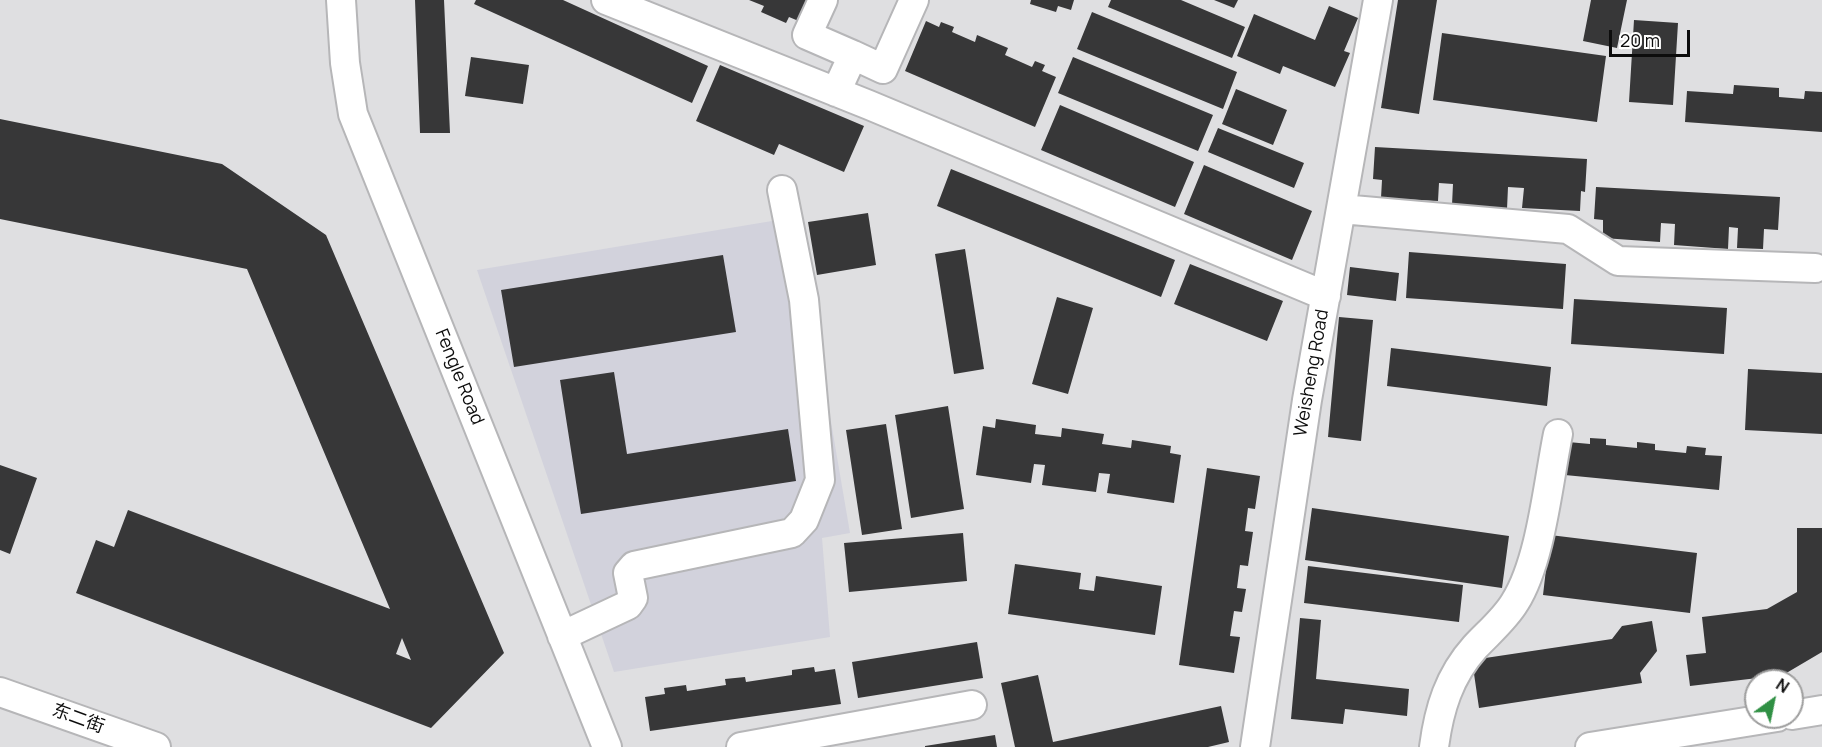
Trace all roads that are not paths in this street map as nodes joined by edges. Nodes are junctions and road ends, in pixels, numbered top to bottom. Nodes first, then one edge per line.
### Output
1 (341, 0) edge
2 (606, 0) edge
3 (823, 0) edge
4 (914, 0) edge
5 (1378, 0) edge
6 (853, 55) junction
7 (836, 92) junction
8 (782, 190) dead end
9 (1341, 209) junction
10 (1815, 268) dead end
11 (1326, 296) junction
12 (1558, 434) dead end
13 (562, 636) junction
14 (0, 692) edge
15 (972, 705) dead end
16 (1822, 710) edge
17 (1804, 713) edge
18 (1744, 722) edge
19 (156, 747) edge
20 (607, 747) edge
21 (741, 747) edge
22 (1255, 747) edge
23 (1434, 747) edge
24 (1590, 747) edge

1 - 13 street, Fengle Road
2 - 7 street
3 - 6 street
4 - 6 street
5 - 9 street, Weisheng Road
6 - 7 street
7 - 11 street
8 - 13 street
9 - 10 street
9 - 11 street, Weisheng Road
11 - 22 street, Weisheng Road
12 - 23 street
13 - 20 street, Fengle Road
14 - 19 street, 东二街
15 - 21 street
16 - 17 street
18 - 24 street

